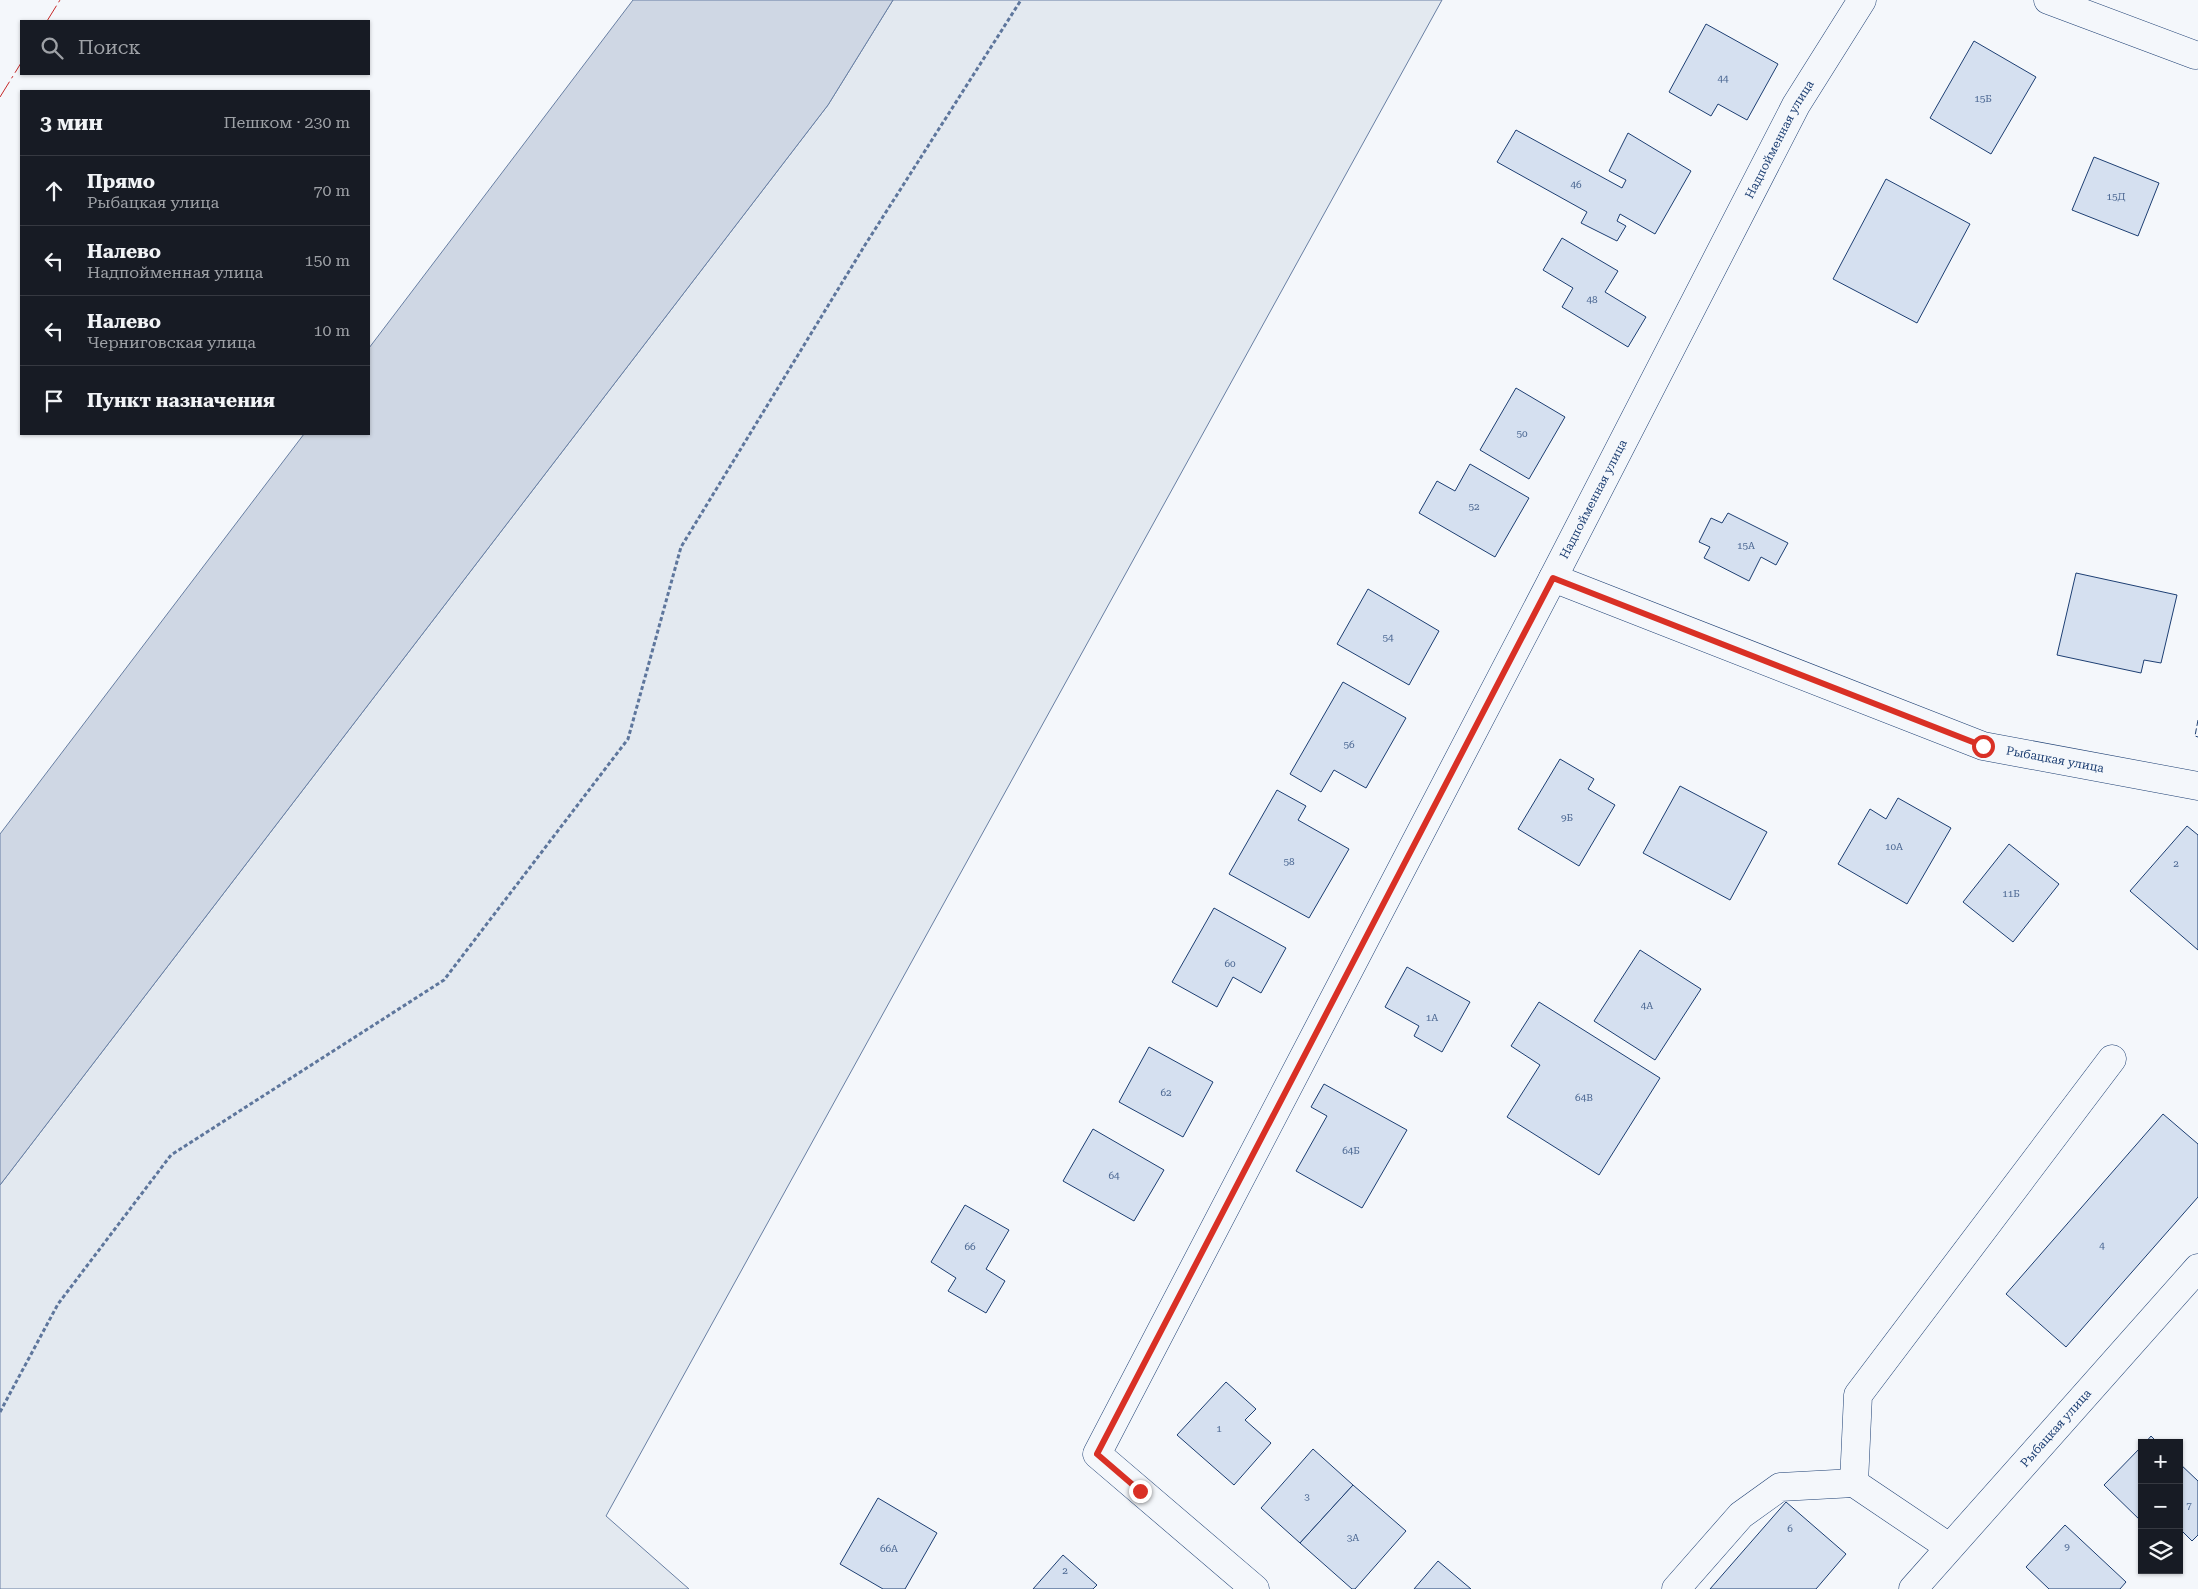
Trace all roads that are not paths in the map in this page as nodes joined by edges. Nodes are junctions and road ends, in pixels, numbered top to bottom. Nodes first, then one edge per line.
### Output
1 (1862, 0) edge
2 (2048, 0) edge
3 (2195, 55) dead end
4 (1553, 578) junction
5 (2198, 786) edge
6 (2112, 1059) dead end
7 (2198, 1268) edge
8 (1854, 1483) junction
9 (1949, 1547) junction
10 (1255, 1589) edge
11 (1676, 1589) edge
12 (1913, 1589) edge

1 - 4 street, Надпойменная улица
2 - 3 street
4 - 5 street, Рыбацкая улица
4 - 10 street, Надпойменная улица
6 - 8 street
7 - 9 street, Рыбацкая улица
8 - 9 street
8 - 11 street
9 - 12 street, Рыбацкая улица

